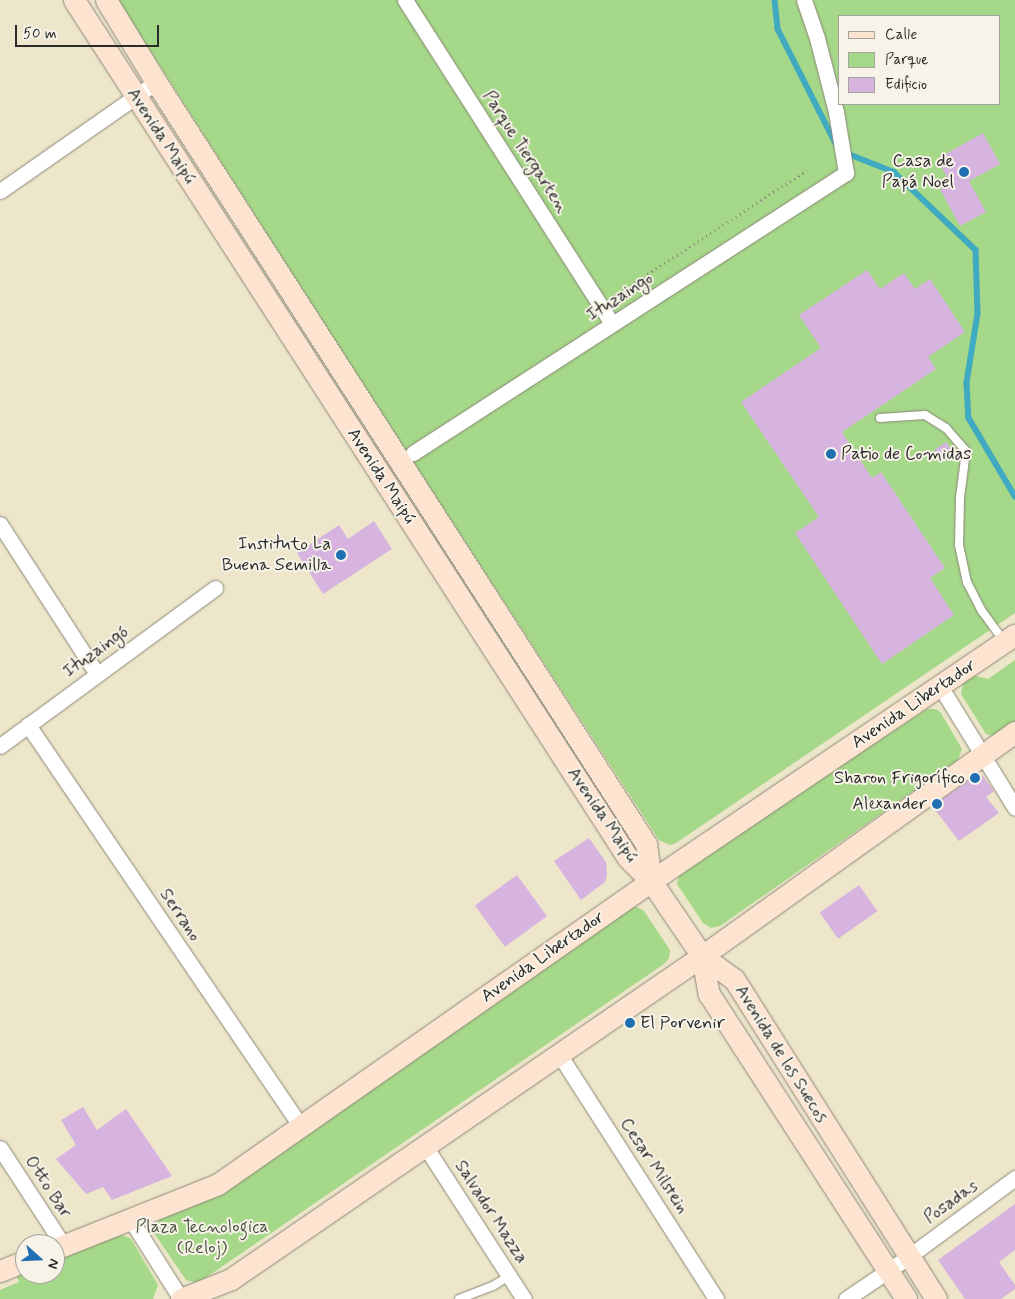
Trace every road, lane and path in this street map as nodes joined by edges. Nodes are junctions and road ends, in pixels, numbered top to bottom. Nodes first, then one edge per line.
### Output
1 (74, 0) edge
2 (106, 0) edge
3 (405, 0) edge
4 (804, 0) edge
5 (156, 82) junction
6 (135, 95) junction
7 (807, 170) dead end
8 (0, 191) edge
9 (614, 296) dead end
10 (612, 324) junction
11 (880, 418) dead end
12 (413, 453) dead end
13 (0, 524) edge
14 (215, 588) dead end
15 (1010, 639) edge
16 (97, 674) junction
17 (940, 686) junction
18 (28, 725) junction
19 (1015, 732) edge
20 (0, 746) edge
21 (981, 755) junction
22 (1015, 808) edge
23 (651, 881) junction
24 (702, 956) junction
25 (559, 1054) junction
26 (300, 1126) junction
27 (426, 1146) junction
28 (0, 1148) edge
29 (1015, 1178) edge
30 (131, 1220) junction
31 (51, 1234) edge
32 (65, 1246) edge
33 (908, 1257) junction
34 (15, 1265) edge
35 (0, 1271) edge
36 (888, 1271) junction
37 (509, 1276) junction
38 (181, 1299) edge
39 (459, 1299) edge
40 (524, 1299) edge
41 (716, 1299) edge
42 (846, 1299) edge
43 (906, 1299) edge
44 (936, 1299) edge

1 - 6 main road, Avenida Maipú
2 - 5 main road, Avenida Maipú
3 - 10 street, Parque Tiergarten
4 - 10 street, Ituzaingo
5 - 6 street
5 - 23 main road, Avenida Maipú
6 - 8 street
6 - 23 main road, Avenida Maipú
7 - 9 path
10 - 12 street, Ituzaingo
11 - 15 lane
13 - 16 street
14 - 16 street, Ituzaingó
15 - 17 main road, Avenida Libertador
16 - 18 street, Ituzaingó
17 - 21 street
17 - 23 main road, Avenida Libertador
18 - 20 street, Ituzaingó
18 - 26 street, Serrano
19 - 21 main road
21 - 22 street
21 - 24 main road
23 - 24 main road
23 - 26 main road, Avenida Libertador
24 - 25 main road
24 - 33 main road, Avenida de los Suecos
24 - 36 main road, Avenida de los Suecos
25 - 27 main road
25 - 41 street, Cesar Milstein
26 - 30 main road, Avenida Libertador
27 - 37 street, Salvador Mazza
27 - 38 main road
28 - 31 street, Otto Bar
29 - 33 street, Posadas
30 - 32 main road, Avenida Libertador
30 - 38 street
33 - 36 street, Posadas
33 - 44 main road, Avenida de los Suecos
34 - 35 main road
36 - 42 street, Posadas
36 - 43 main road, Avenida de los Suecos
37 - 39 lane
37 - 40 street, Salvador Mazza

